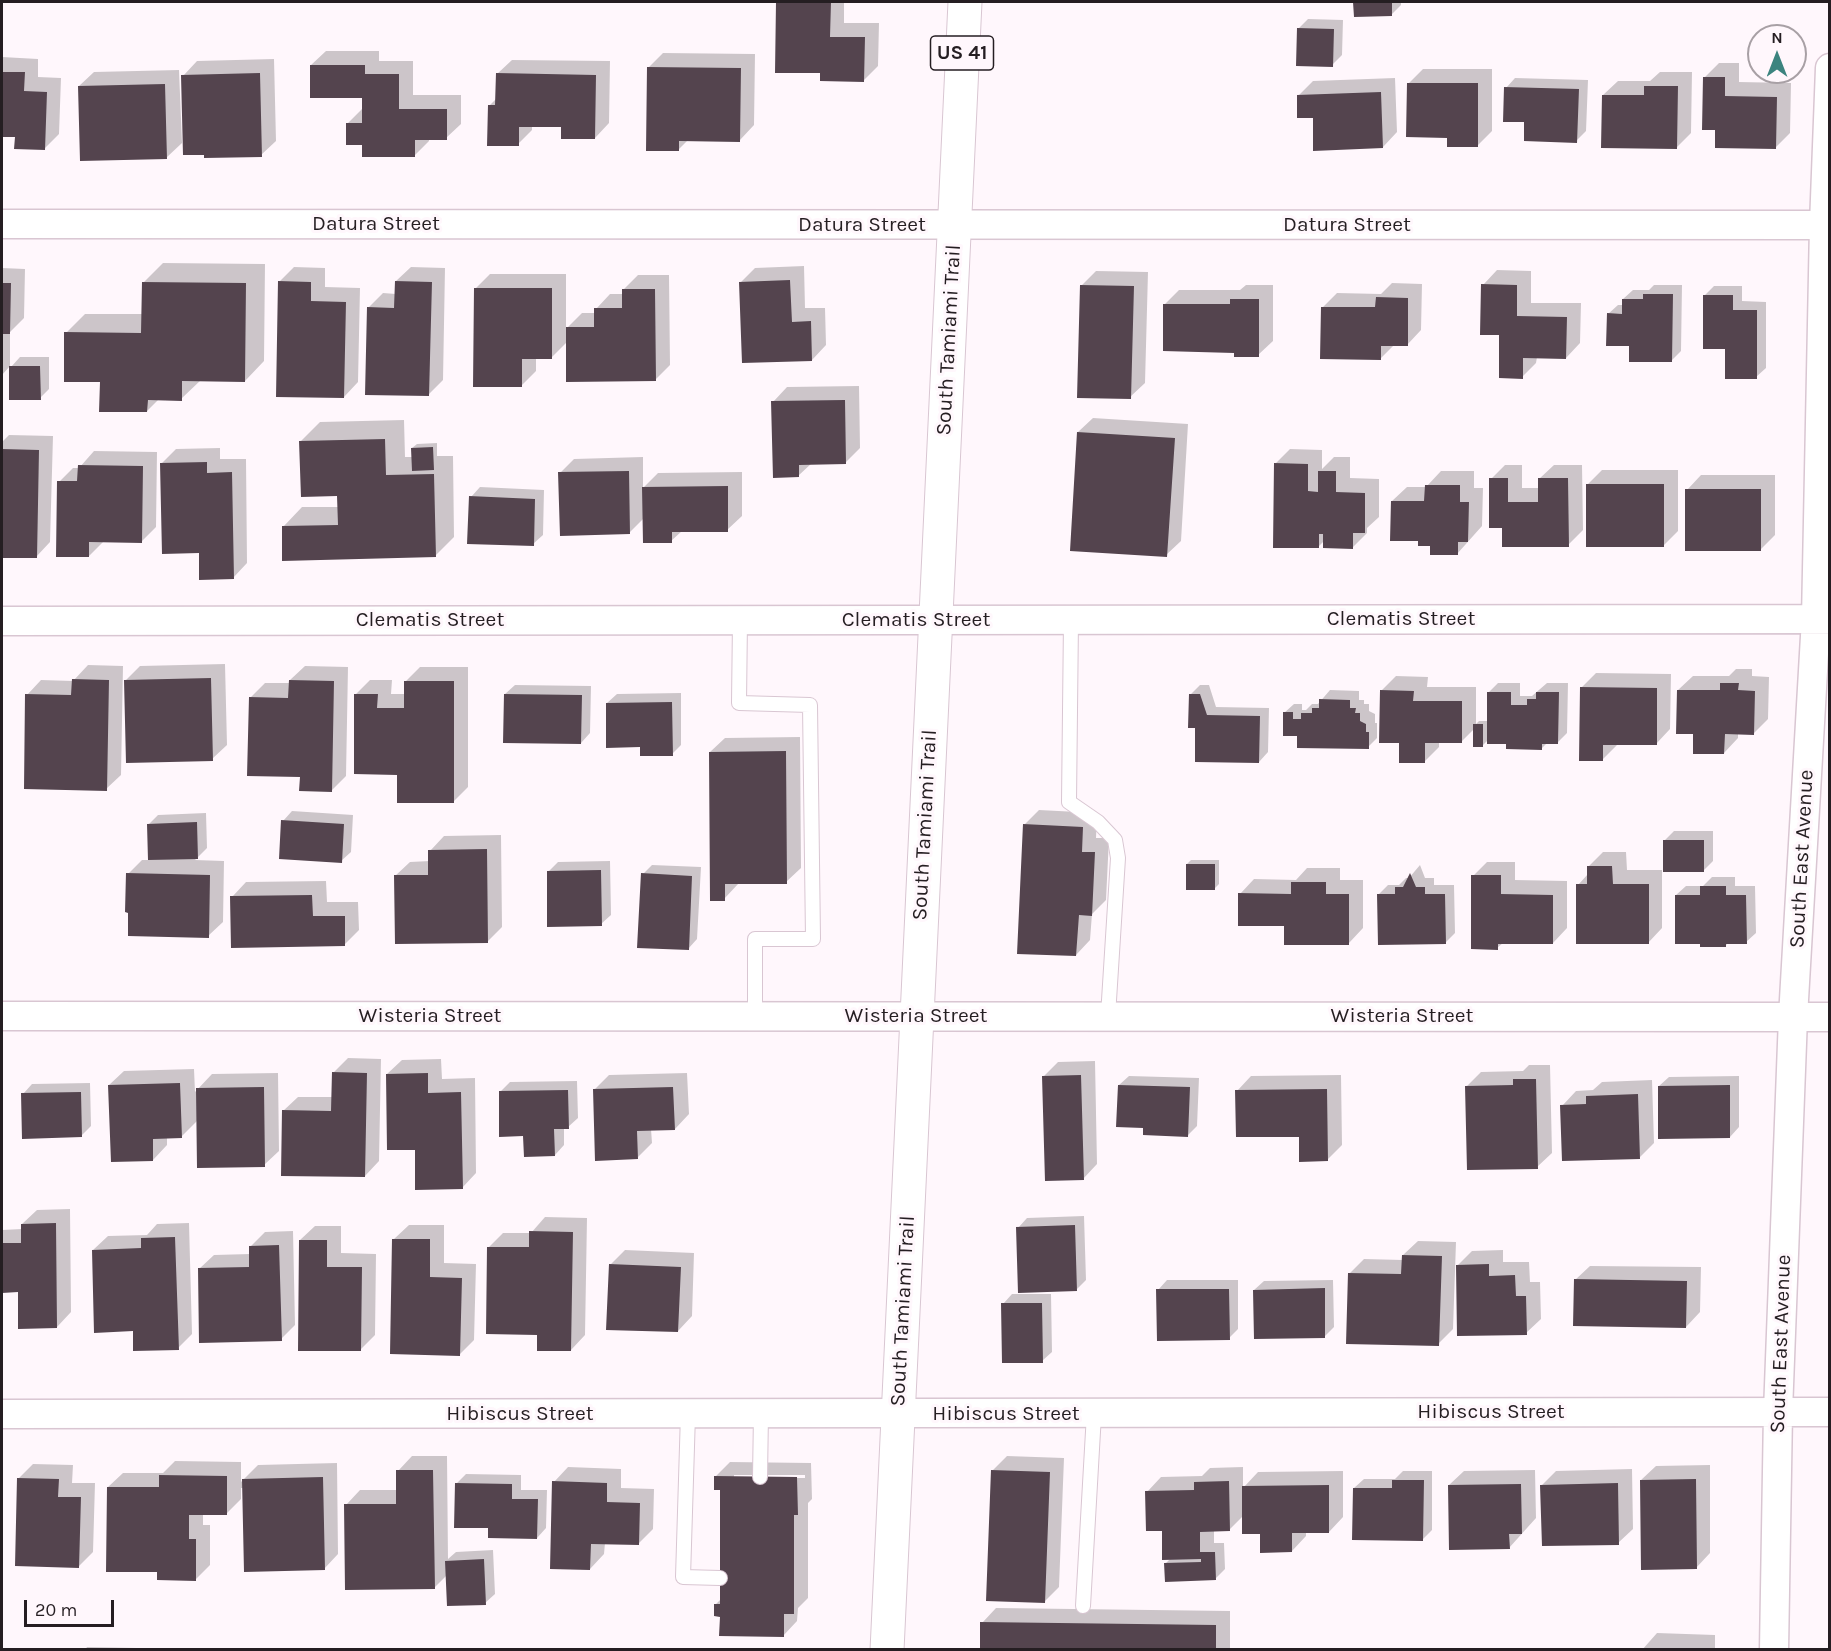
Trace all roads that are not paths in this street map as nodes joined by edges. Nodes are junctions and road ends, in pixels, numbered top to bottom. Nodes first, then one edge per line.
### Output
1 (965, 2) edge
2 (1830, 68) edge
3 (2, 224) edge
4 (955, 225) junction
5 (1827, 225) edge
6 (1823, 619) edge
7 (740, 620) junction
8 (935, 620) junction
9 (1071, 620) junction
10 (2, 621) edge
11 (2, 1016) edge
12 (755, 1016) junction
13 (916, 1016) junction
14 (1108, 1016) junction
15 (1793, 1017) junction
16 (1830, 1017) edge
17 (1778, 1412) junction
18 (1830, 1412) edge
19 (2, 1414) edge
20 (688, 1414) junction
21 (761, 1414) junction
22 (898, 1414) junction
23 (1094, 1414) junction
24 (760, 1477) dead end
25 (720, 1578) dead end
26 (1083, 1606) dead end
27 (887, 1650) edge
28 (1774, 1650) edge

1 - 4 main road, South Tamiami Trail / US 41
2 - 5 street, South East Avenue
3 - 4 street, Datura Street
4 - 5 street, Datura Street
4 - 8 main road, South Tamiami Trail
5 - 6 street, South East Avenue
6 - 9 street, Clematis Street
6 - 15 street, South East Avenue
7 - 8 street, Clematis Street
7 - 10 street, Clematis Street
7 - 12 lane
8 - 9 street, Clematis Street
8 - 13 main road, South Tamiami Trail
9 - 14 lane
11 - 12 street, Wisteria Street
12 - 13 street, Wisteria Street
13 - 14 street, Wisteria Street
13 - 22 main road, South Tamiami Trail
14 - 15 street, Wisteria Street
15 - 16 street, Wisteria Street
15 - 17 street, South East Avenue
17 - 18 street, Hibiscus Street
17 - 23 street, Hibiscus Street
17 - 28 street, South East Avenue
19 - 20 street, Hibiscus Street
20 - 21 street, Hibiscus Street
20 - 25 lane
21 - 22 street, Hibiscus Street
21 - 24 lane
22 - 23 street, Hibiscus Street
22 - 27 main road, South Tamiami Trail
23 - 26 lane

